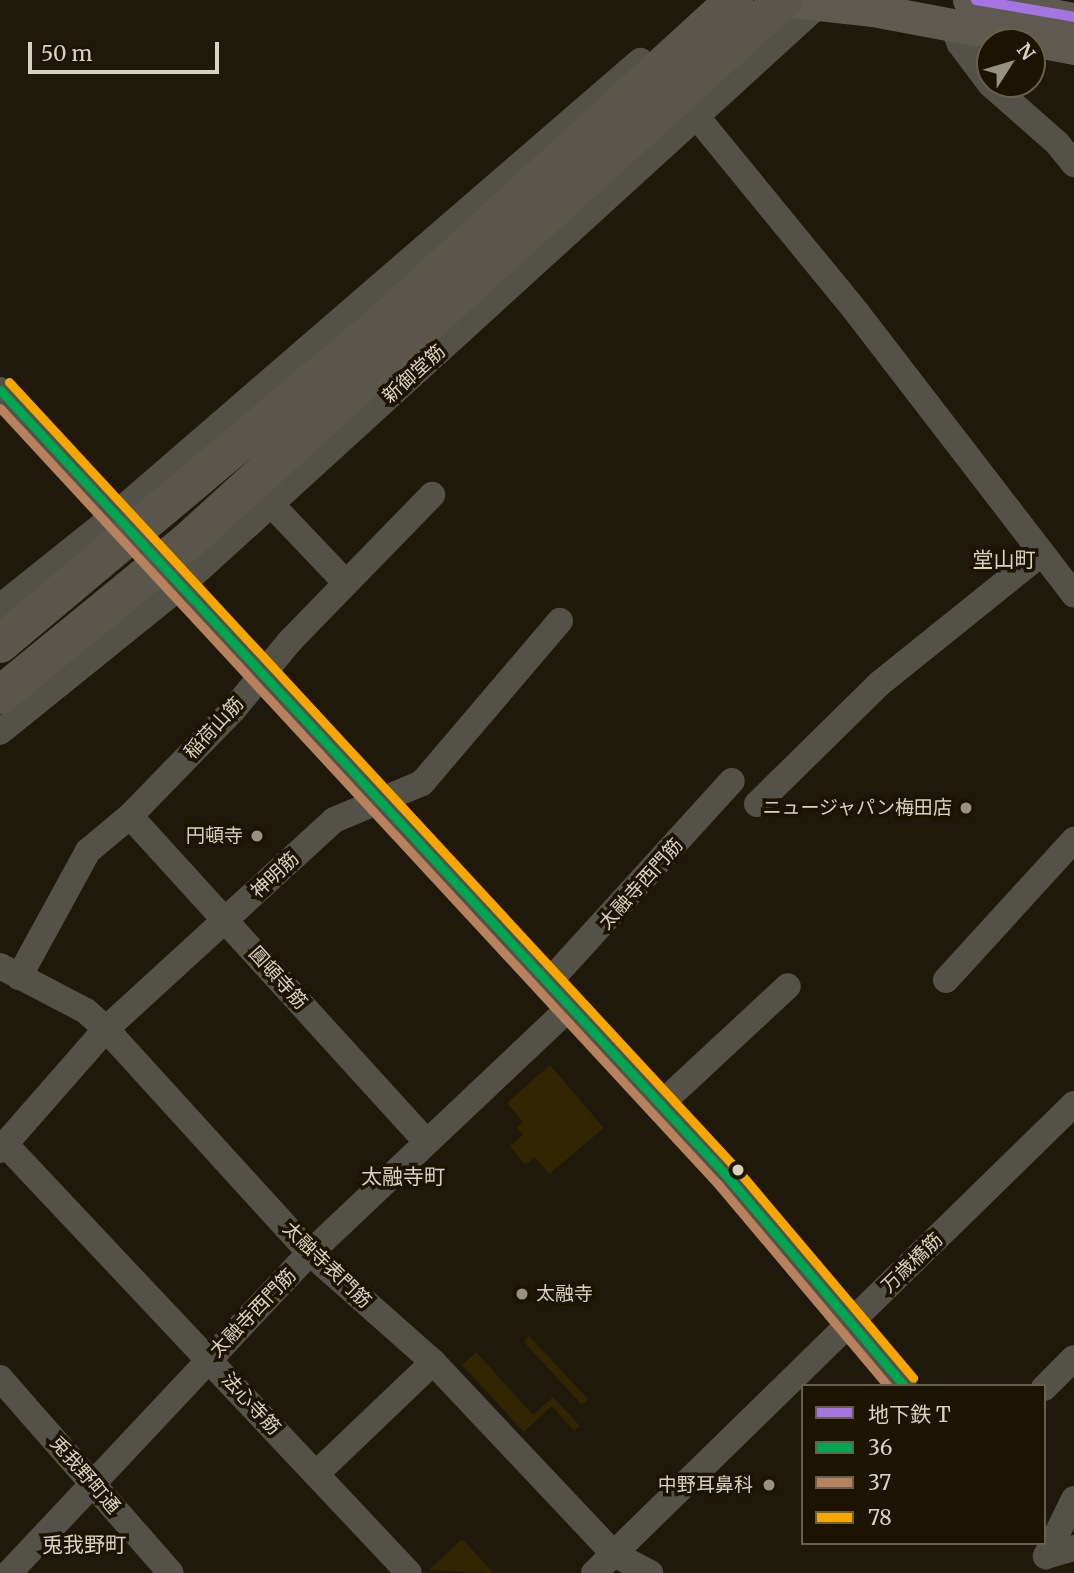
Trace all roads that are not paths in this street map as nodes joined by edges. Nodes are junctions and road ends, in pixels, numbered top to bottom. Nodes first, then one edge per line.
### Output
1 (711, 0) edge
2 (734, 0) edge
3 (802, 1) edge
4 (961, 13) edge
5 (1074, 19) edge
6 (1074, 48) edge
7 (697, 117) junction
8 (1074, 164) edge
9 (382, 323) junction
10 (379, 370) junction
11 (0, 390) edge
12 (432, 495) dead end
13 (271, 504) junction
14 (116, 514) junction
15 (1042, 553) junction
16 (345, 583) junction
17 (180, 587) junction
18 (1074, 594) edge
19 (0, 607) edge
20 (560, 621) dead end
21 (0, 625) edge
22 (0, 644) edge
23 (0, 674) edge
24 (261, 674) junction
25 (0, 695) edge
26 (0, 712) edge
27 (0, 732) edge
28 (732, 781) dead end
29 (379, 802) junction
30 (757, 804) dead end
31 (130, 816) junction
32 (1069, 854) edge
33 (225, 920) junction
34 (10, 971) edge
35 (946, 980) dead end
36 (548, 983) junction
37 (788, 986) dead end
38 (570, 1007) junction
39 (106, 1029) junction
40 (660, 1104) junction
41 (1074, 1104) edge
42 (426, 1141) junction
43 (2, 1147) edge
44 (310, 1253) junction
45 (851, 1322) junction
46 (1074, 1358) edge
47 (209, 1359) junction
48 (433, 1362) junction
49 (0, 1378) edge
50 (902, 1384) edge
51 (1046, 1386) edge
52 (316, 1474) junction
53 (93, 1485) junction
54 (1074, 1499) edge
55 (1074, 1548) edge
56 (1043, 1561) edge
57 (612, 1564) edge
58 (9, 1573) edge
59 (171, 1573) edge
60 (409, 1573) edge
61 (594, 1573) edge
62 (650, 1573) edge

1 - 14 street
2 - 9 highway
3 - 4 main road
3 - 7 street, 新御堂筋
3 - 10 highway, 新御堂筋
4 - 5 main road
4 - 6 main road
4 - 8 street
7 - 13 street, 新御堂筋
7 - 15 street
9 - 21 highway
9 - 22 highway
10 - 23 highway
10 - 25 highway
10 - 26 highway
11 - 14 street
12 - 16 street, 稲荷山筋
13 - 16 street
13 - 17 street, 新御堂筋
14 - 17 street
14 - 19 street
15 - 18 street
15 - 30 street
16 - 24 street, 稲荷山筋
17 - 24 street
17 - 27 street, 新御堂筋
20 - 29 street, 神明筋
24 - 29 street
24 - 31 street, 稲荷山筋
28 - 36 street, 太融寺西門筋
29 - 33 street, 神明筋
29 - 36 street
31 - 33 street, 圓頓寺筋
31 - 34 street, 稲荷山筋
32 - 35 street
33 - 39 street, 神明筋
33 - 42 street, 圓頓寺筋
34 - 39 street, 太融寺表門筋
36 - 38 street
37 - 40 street
38 - 40 street
38 - 42 street, 太融寺西門筋
39 - 43 street, 神明筋
39 - 44 street, 太融寺表門筋
40 - 45 street
41 - 45 street, 万歳橋筋
42 - 44 street, 太融寺西門筋
43 - 47 street, 法心寺筋
44 - 47 street, 太融寺西門筋
44 - 48 street, 太融寺表門筋
45 - 50 street
45 - 57 street, 万歳橋筋
46 - 51 street
47 - 52 street, 法心寺筋
47 - 53 street, 太融寺西門筋
48 - 52 street
48 - 57 street, 太融寺表門筋
49 - 53 street, 兎我野町通
52 - 60 street, 法心寺筋
53 - 58 street, 太融寺西門筋
53 - 59 street, 兎我野町通
54 - 56 street
55 - 56 street
57 - 61 street, 万歳橋筋
57 - 62 street, 太融寺表門筋

